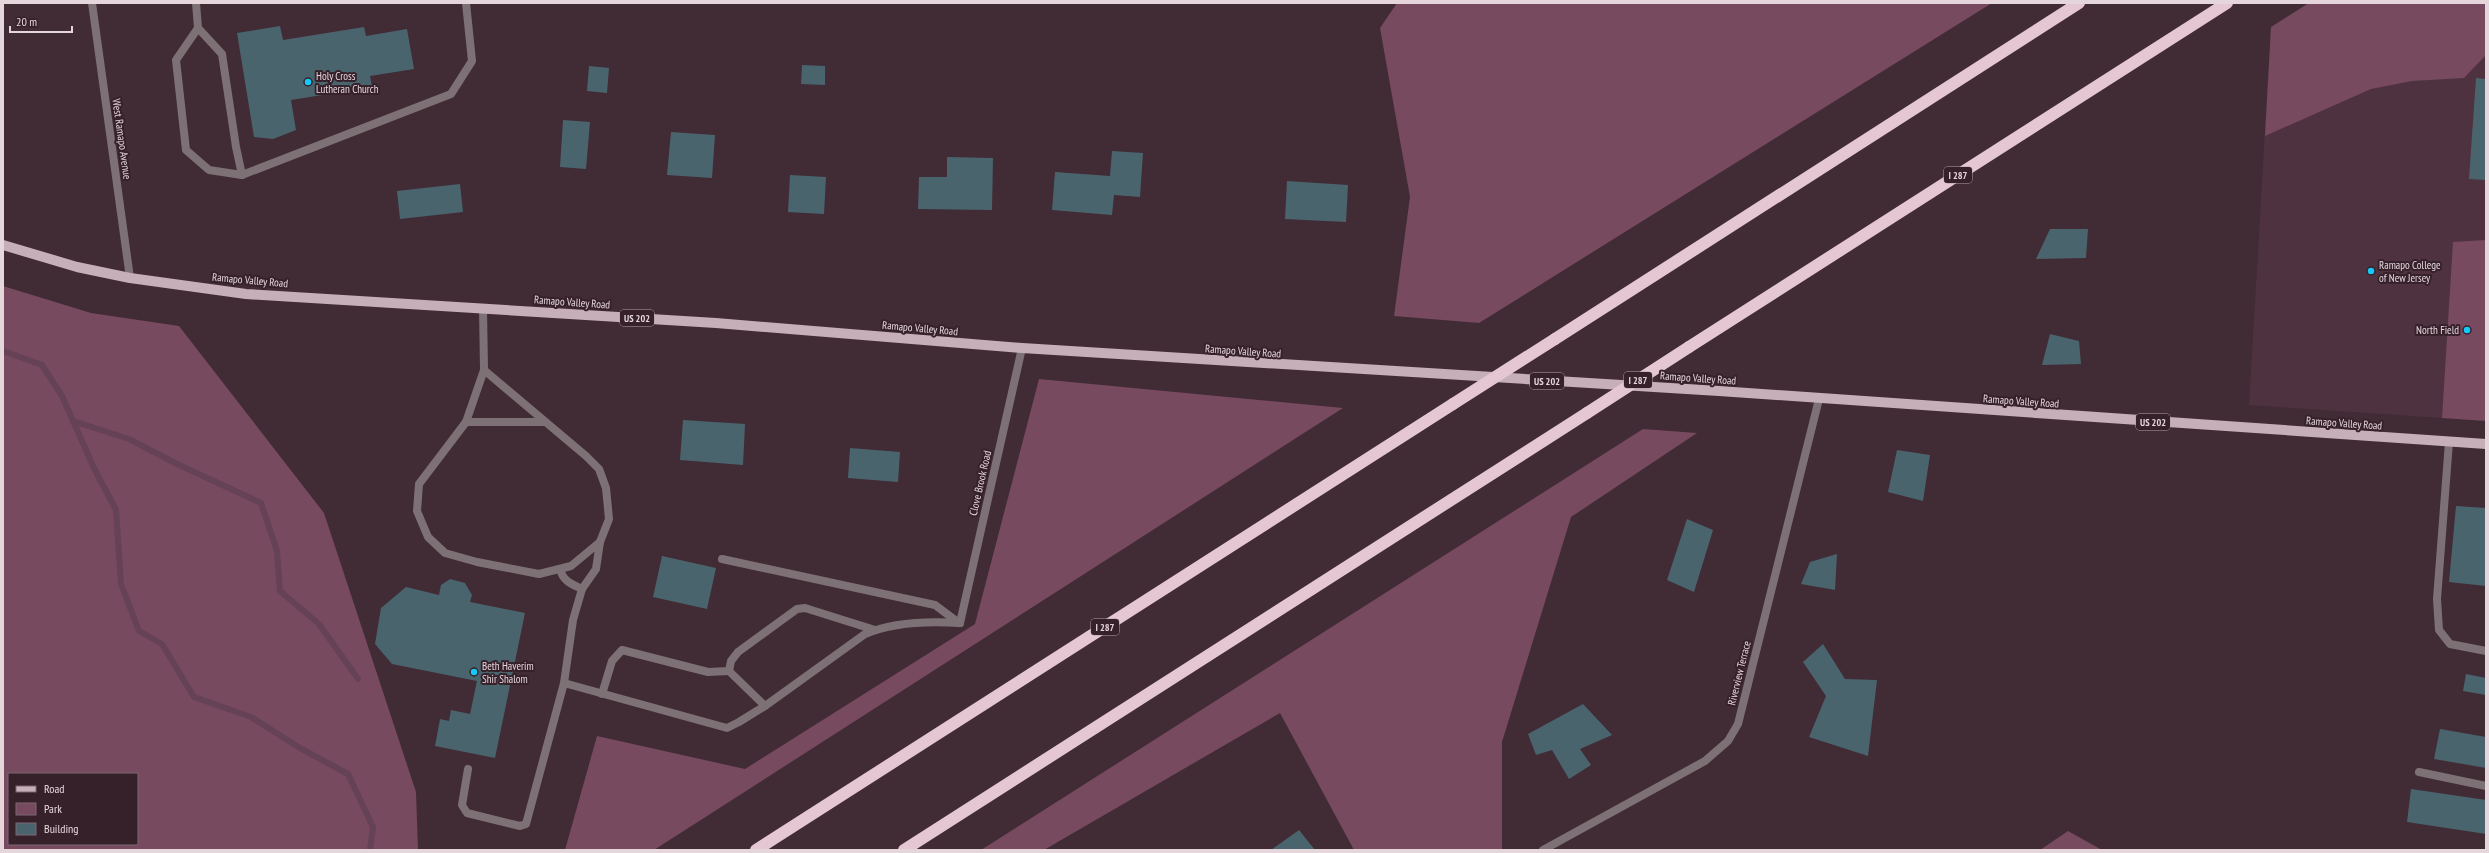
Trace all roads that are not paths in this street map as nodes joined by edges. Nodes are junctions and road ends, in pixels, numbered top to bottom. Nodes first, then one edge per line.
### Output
1 (92, 3) edge
2 (196, 3) edge
3 (466, 3) edge
4 (2079, 3) edge
5 (2227, 3) edge
6 (198, 28) junction
7 (242, 175) junction
8 (3, 245) edge
9 (130, 278) junction
10 (484, 308) junction
11 (1022, 348) junction
12 (484, 370) junction
13 (1819, 399) junction
14 (466, 422) junction
15 (544, 422) junction
16 (2449, 442) junction
17 (2486, 444) edge
18 (600, 542) junction
19 (722, 559) dead end
20 (560, 569) junction
21 (582, 589) junction
22 (960, 623) junction
23 (875, 630) junction
24 (2486, 651) edge
25 (729, 671) junction
26 (564, 683) junction
27 (602, 694) junction
28 (765, 706) junction
29 (468, 769) dead end
30 (2419, 772) dead end
31 (2486, 786) edge
32 (756, 850) edge
33 (904, 850) edge
34 (1543, 850) edge

1 - 9 street, West Ramapo Avenue
2 - 6 street
3 - 7 street
4 - 32 highway, I 287, bridge
5 - 33 highway, I 287, bridge
6 - 7 street
6 - 7 street
8 - 9 main road, Ramapo Valley Road / US 202
9 - 10 main road, Ramapo Valley Road / US 202
10 - 11 main road, Ramapo Valley Road / US 202
10 - 12 street
11 - 13 main road, Ramapo Valley Road / US 202
11 - 22 street, Clove Brook Road
12 - 14 street
12 - 15 street
13 - 16 main road, Ramapo Valley Road / US 202
13 - 34 street, Riverview Terrace
14 - 15 street
14 - 20 street
15 - 18 street
16 - 17 main road, Ramapo Valley Road / US 202
16 - 24 street
18 - 20 street
18 - 21 street
19 - 22 street
20 - 21 street
21 - 26 street
22 - 23 street
23 - 25 street
23 - 28 street
25 - 27 street
25 - 28 street
26 - 27 street
26 - 29 street
27 - 28 street
30 - 31 street

